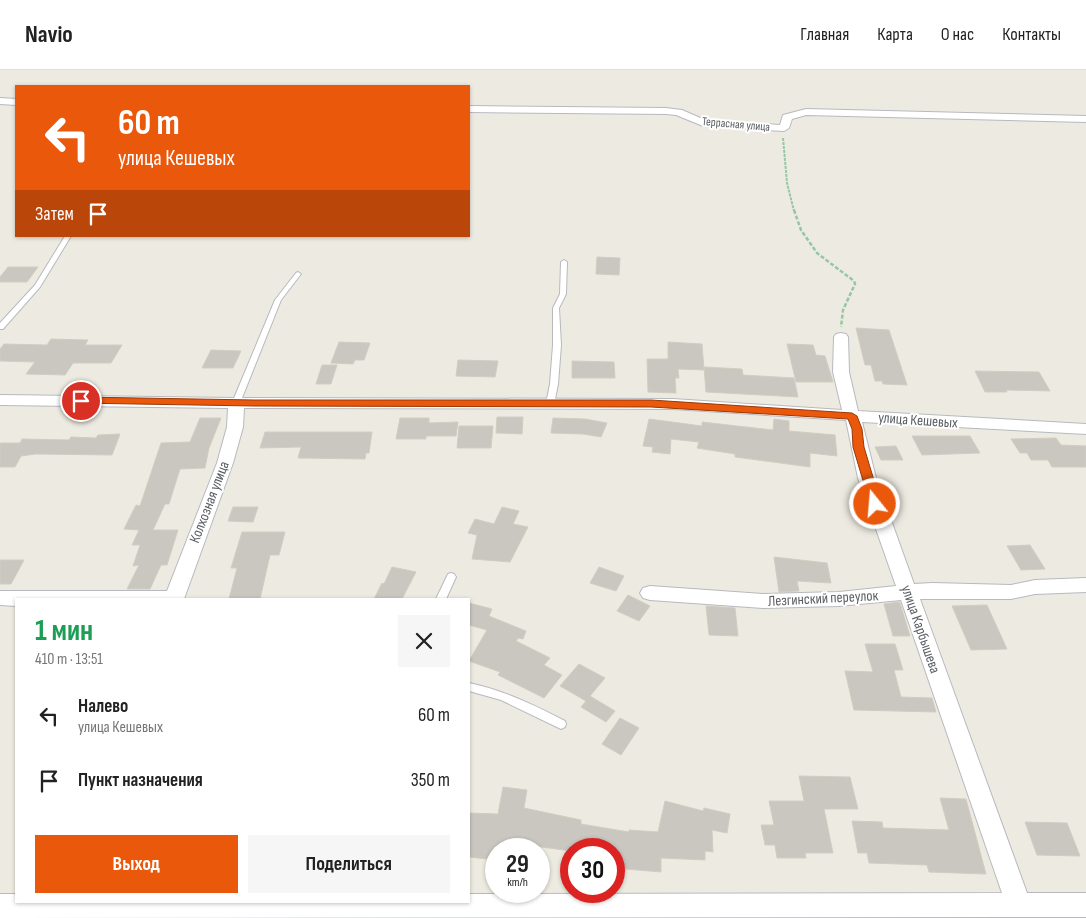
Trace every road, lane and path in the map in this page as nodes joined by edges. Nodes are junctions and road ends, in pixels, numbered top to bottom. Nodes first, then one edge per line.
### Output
1 (0, 101) edge
2 (15, 102) edge
3 (470, 109) edge
4 (1086, 119) edge
5 (784, 128) junction
6 (67, 237) edge
7 (564, 262) dead end
8 (298, 274) dead end
9 (0, 327) edge
10 (841, 337) joint
11 (0, 400) edge
12 (236, 403) junction
13 (550, 404) junction
14 (852, 416) junction
15 (1086, 429) edge
16 (451, 577) dead end
17 (1086, 585) edge
18 (650, 592) dead end
19 (908, 592) junction
20 (0, 598) edge
21 (15, 598) edge
22 (174, 598) edge
23 (441, 598) edge
24 (470, 687) edge
25 (561, 724) dead end
26 (438, 903) edge
27 (64, 904) edge
28 (1086, 905) edge
29 (0, 907) edge
30 (1020, 912) edge

1 - 2 street
3 - 5 street, Террасная улица
4 - 5 street, Террасная улица
5 - 10 path
6 - 9 lane
7 - 13 lane
8 - 12 lane
10 - 14 street, улица Карбышева
11 - 12 street, улица Кешевых
12 - 13 street, улица Кешевых
12 - 22 street, Колхозная улица
13 - 14 street, улица Кешевых
14 - 15 street, улица Кешевых
14 - 19 street, улица Карбышева
16 - 23 lane
17 - 19 street, Лезгинский переулок
18 - 19 street, Лезгинский переулок
19 - 30 street, улица Карбышева
20 - 21 street
24 - 25 lane
26 - 27 street
26 - 30 street
27 - 29 street
28 - 30 street

